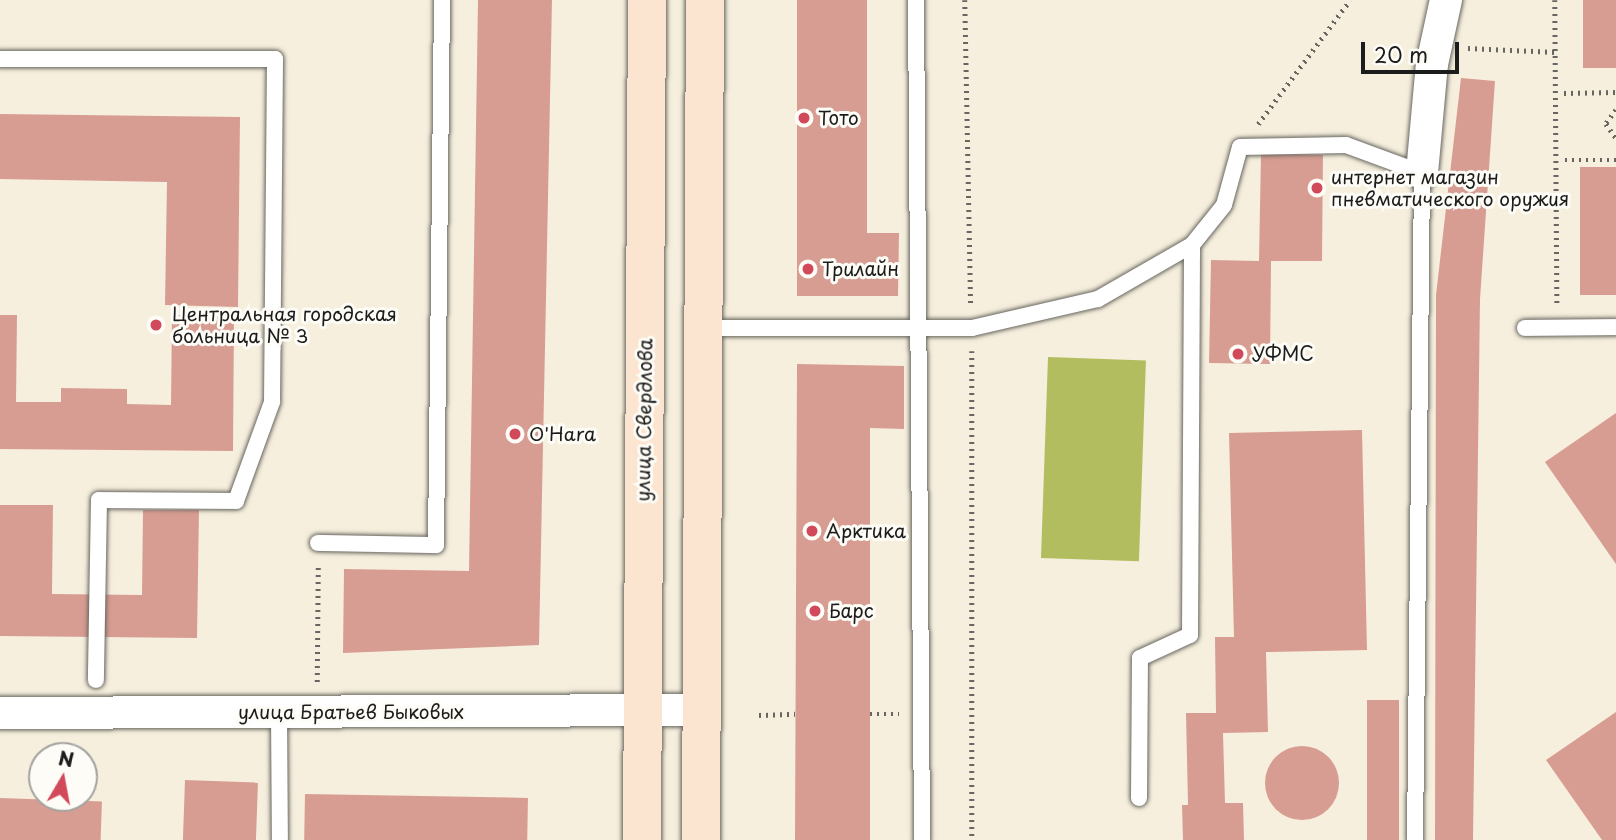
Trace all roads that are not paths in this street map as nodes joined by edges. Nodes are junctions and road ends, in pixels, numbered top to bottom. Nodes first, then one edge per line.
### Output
1 (442, 0) edge
2 (647, 0) edge
3 (705, 0) edge
4 (916, 0) edge
5 (1446, 0) edge
6 (0, 59) edge
7 (1422, 173) junction
8 (1192, 245) junction
9 (916, 327) junction
10 (1616, 327) edge
11 (705, 328) junction
12 (1525, 328) dead end
13 (318, 543) road end
14 (96, 680) dead end
15 (701, 710) junction
16 (279, 712) junction
17 (640, 712) junction
18 (0, 713) edge
19 (1139, 798) dead end
20 (280, 840) edge
21 (642, 840) edge
22 (701, 840) edge
23 (922, 840) edge
24 (1415, 840) edge

1 - 13 lane
2 - 17 main road, улица Свердлова
3 - 11 main road
4 - 9 lane
5 - 7 street
6 - 14 lane
7 - 8 lane
7 - 24 lane
8 - 9 lane
8 - 19 lane
9 - 11 lane
9 - 23 lane
10 - 12 lane
11 - 15 main road
15 - 17 street, улица Братьев Быковых
15 - 22 main road
16 - 17 street, улица Братьев Быковых
16 - 18 street, улица Братьев Быковых
16 - 20 lane
17 - 21 main road, улица Свердлова

